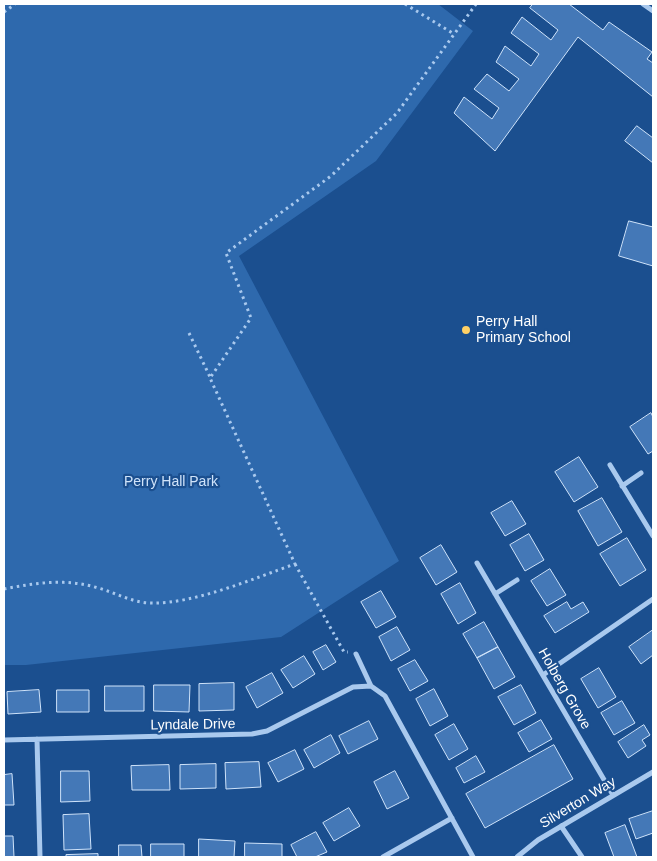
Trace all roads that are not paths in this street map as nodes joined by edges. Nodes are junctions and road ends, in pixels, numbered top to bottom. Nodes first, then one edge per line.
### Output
1 (644, 4) edge
2 (653, 11) edge
3 (610, 465) dead end
4 (641, 473) dead end
5 (622, 486) junction
6 (653, 536) edge
7 (477, 563) dead end
8 (517, 580) dead end
9 (495, 594) junction
10 (653, 598) edge
11 (356, 654) road end
12 (543, 675) junction
13 (372, 686) junction
14 (37, 739) junction
15 (4, 740) edge
16 (653, 772) edge
17 (613, 795) junction
18 (452, 818) junction
19 (562, 826) junction
20 (40, 857) edge
21 (383, 857) edge
22 (473, 857) edge
23 (517, 857) edge
24 (582, 857) edge

1 - 2 street
3 - 5 street
4 - 5 street
5 - 6 street
7 - 9 street, Holberg Grove
8 - 9 street
9 - 12 street, Holberg Grove
10 - 12 street
11 - 13 street
12 - 17 street, Holberg Grove
13 - 14 street, Lyndale Drive
13 - 18 street
14 - 15 street, Lyndale Drive
14 - 20 street
16 - 17 street, Silverton Way
17 - 19 street, Silverton Way
18 - 21 street
18 - 22 street
19 - 23 street, Silverton Way
19 - 24 street

